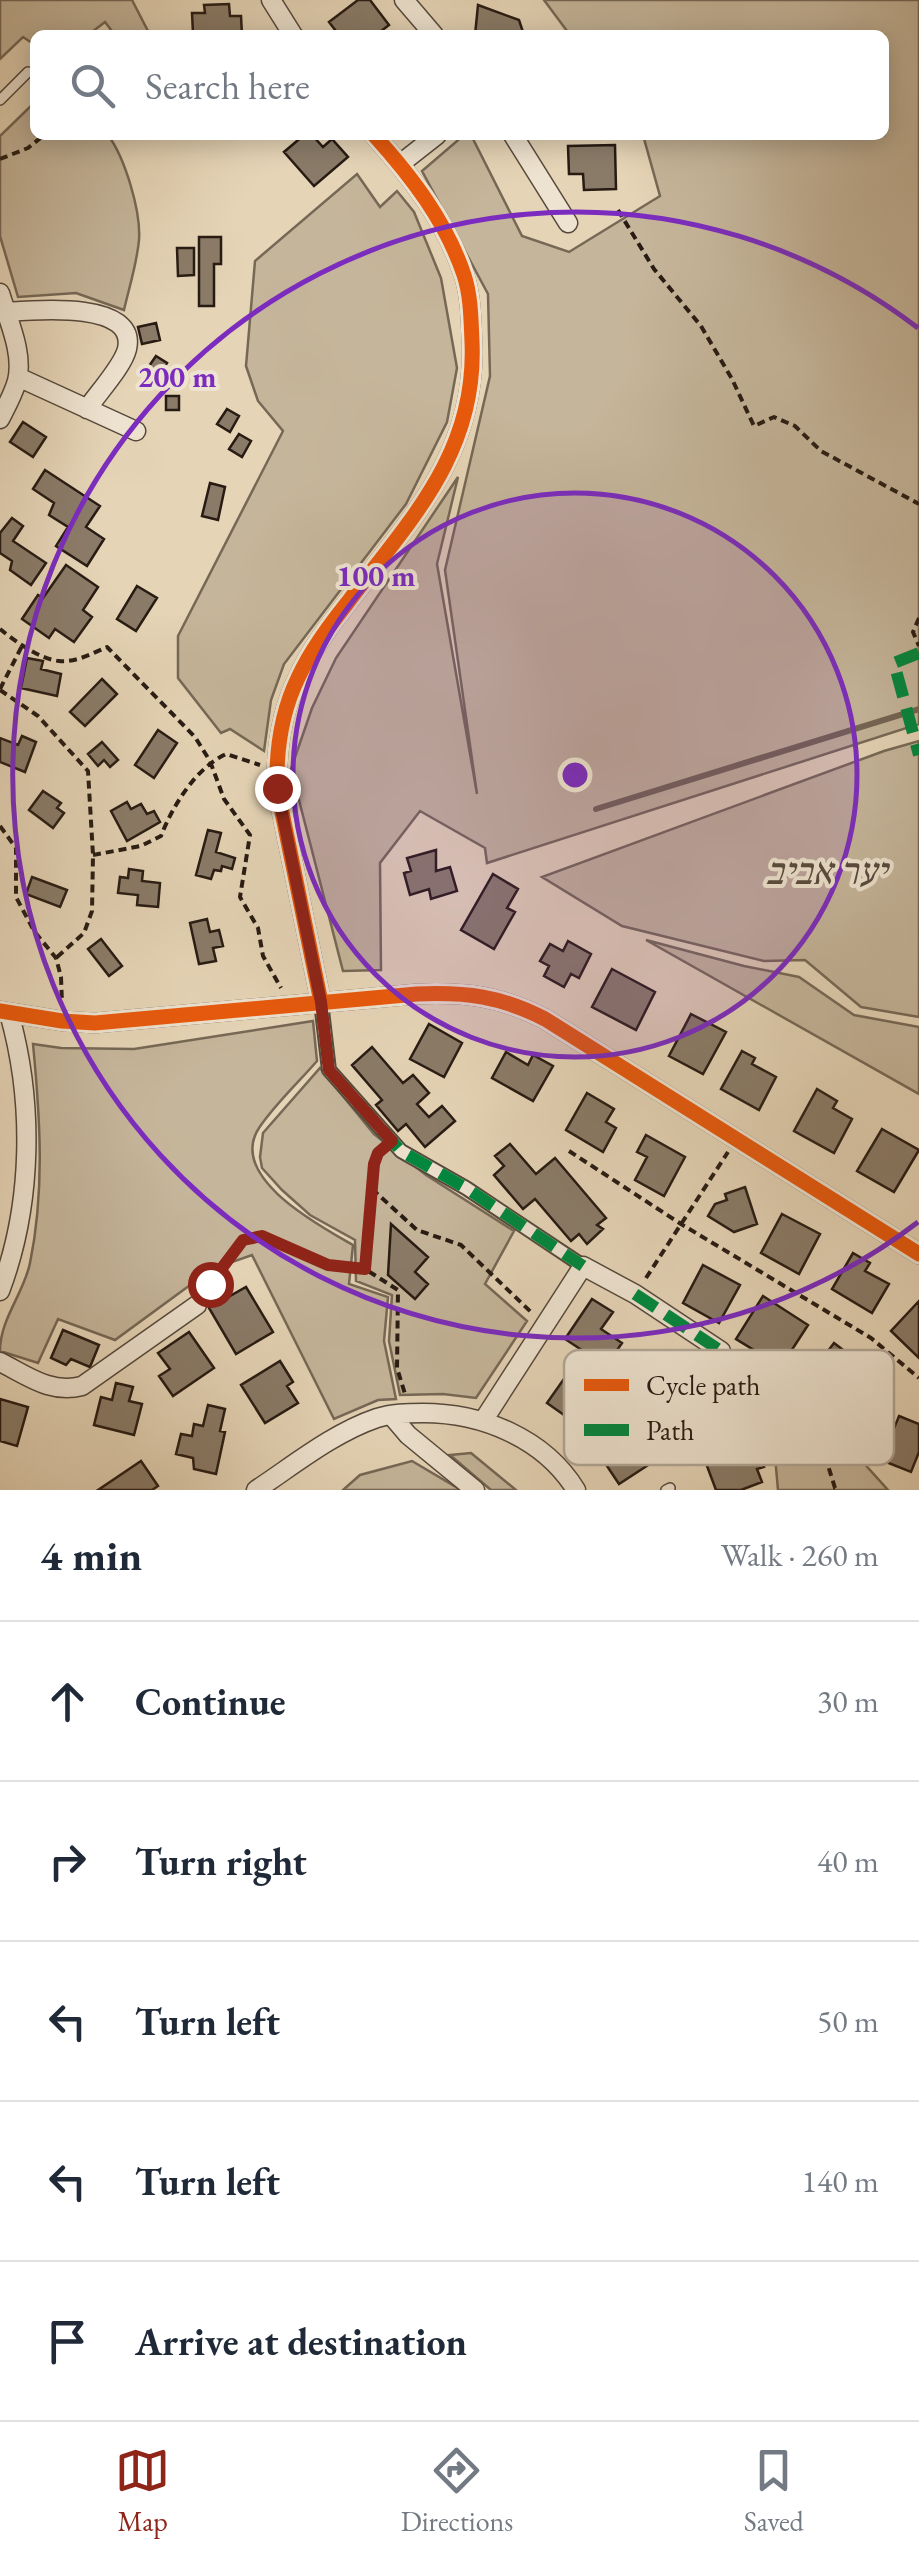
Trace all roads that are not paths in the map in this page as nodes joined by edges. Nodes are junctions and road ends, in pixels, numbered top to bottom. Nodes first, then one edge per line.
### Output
1 (271, 0) edge
2 (404, 0) edge
3 (290, 30) edge
4 (430, 30) edge
5 (28, 72) dead end
6 (0, 100) edge
7 (378, 140) edge
8 (431, 140) edge
9 (516, 140) edge
10 (400, 164) junction
11 (568, 223) dead end
12 (0, 292) edge
13 (6, 312) junction
14 (18, 378) junction
15 (87, 409) junction
16 (0, 419) edge
17 (136, 431) dead end
18 (321, 1002) junction
19 (4, 1012) edge
20 (919, 1254) edge
21 (583, 1266) junction
22 (0, 1290) edge
23 (197, 1305) road end
24 (721, 1350) dead end
25 (0, 1362) edge
26 (391, 1415) junction
27 (483, 1421) junction
28 (256, 1490) edge
29 (474, 1490) edge
30 (576, 1490) edge

1 - 3 street
2 - 4 street
5 - 6 lane
7 - 10 street
8 - 10 street
9 - 11 street
10 - 18 street
12 - 13 street
13 - 14 street
13 - 15 street
14 - 15 street
14 - 16 street
15 - 17 street
18 - 19 street
18 - 20 street
18 - 21 street
19 - 22 street
21 - 24 street
21 - 27 street
23 - 25 street
26 - 27 street
26 - 28 street
26 - 29 street
27 - 30 street

